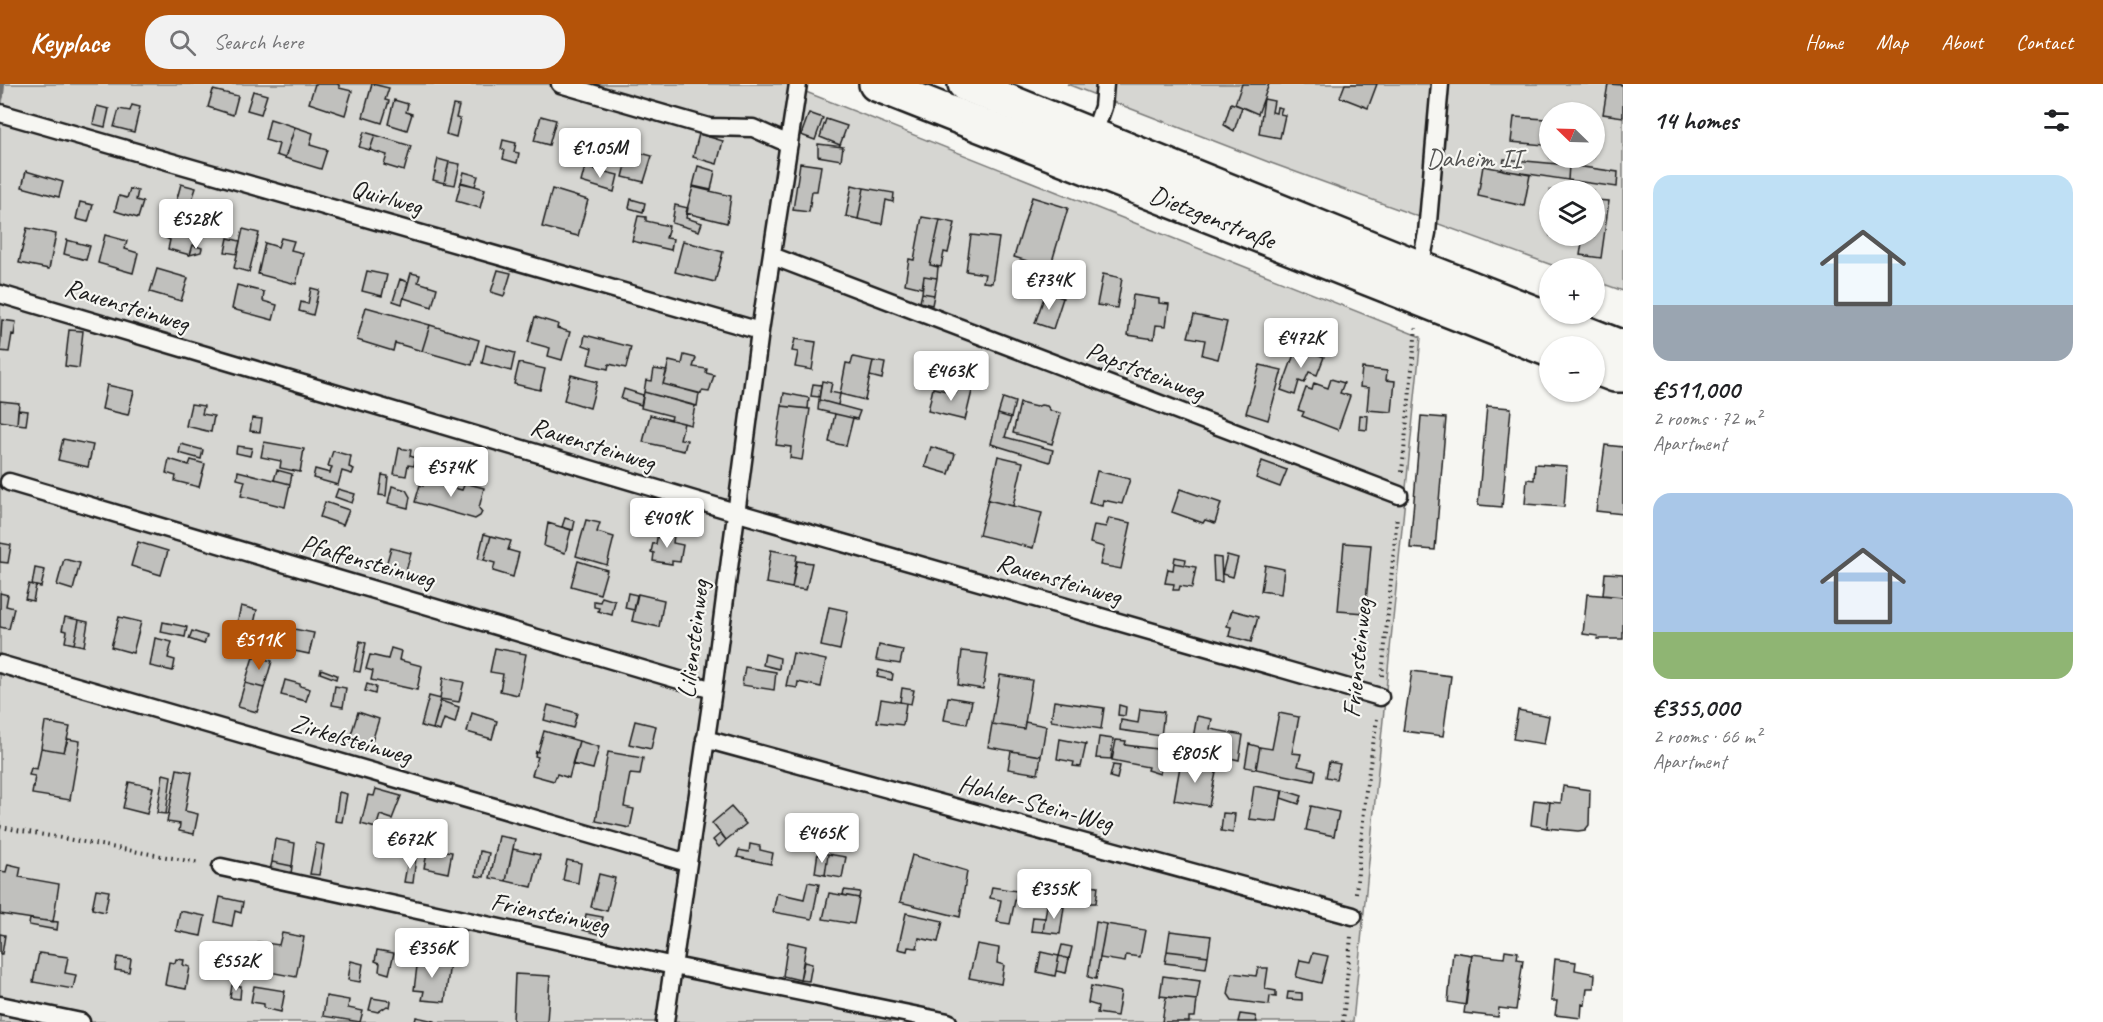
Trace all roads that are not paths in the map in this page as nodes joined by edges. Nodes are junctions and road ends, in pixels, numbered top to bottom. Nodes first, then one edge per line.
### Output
1 (560, 84) edge
2 (798, 84) edge
3 (876, 84) edge
4 (964, 84) edge
5 (1105, 84) edge
6 (1440, 84) edge
7 (0, 112) edge
8 (1093, 136) junction
9 (789, 144) junction
10 (772, 256) junction
11 (1420, 284) junction
12 (0, 294) edge
13 (760, 331) junction
14 (1539, 344) edge
15 (1623, 348) edge
16 (1605, 371) edge
17 (1623, 375) edge
18 (9, 482) dead end
19 (1400, 495) road end
20 (735, 512) junction
21 (0, 664) edge
22 (713, 690) junction
23 (1380, 697) road end
24 (705, 740) junction
25 (688, 863) junction
26 (221, 867) road end
27 (1353, 916) road end
28 (674, 966) junction
29 (0, 1005) edge
30 (81, 1022) edge
31 (665, 1022) edge
32 (948, 1022) edge

1 - 9 lane
2 - 9 lane, Liliensteinweg
3 - 11 main road, Dietzgenstraße
4 - 8 main road, Dietzgenstraße
5 - 8 lane
6 - 11 lane
7 - 13 lane, Quirlweg
8 - 11 main road, Dietzgenstraße
9 - 10 lane, Liliensteinweg
10 - 13 lane, Liliensteinweg
10 - 19 lane, Papststeinweg
11 - 14 main road, Dietzgenstraße
11 - 15 main road, Dietzgenstraße
12 - 20 lane, Rauensteinweg
13 - 20 lane, Liliensteinweg
16 - 17 main road
18 - 22 lane, Pfaffensteinweg
20 - 22 lane, Liliensteinweg
20 - 23 lane, Rauensteinweg
21 - 25 lane, Zirkelsteinweg
22 - 24 lane, Liliensteinweg
24 - 25 lane, Liliensteinweg
24 - 27 lane, Hohler-Stein-Weg
25 - 28 lane, Liliensteinweg
26 - 28 lane, Friensteinweg
28 - 31 lane, Liliensteinweg
28 - 32 lane, Friensteinweg
29 - 30 lane

